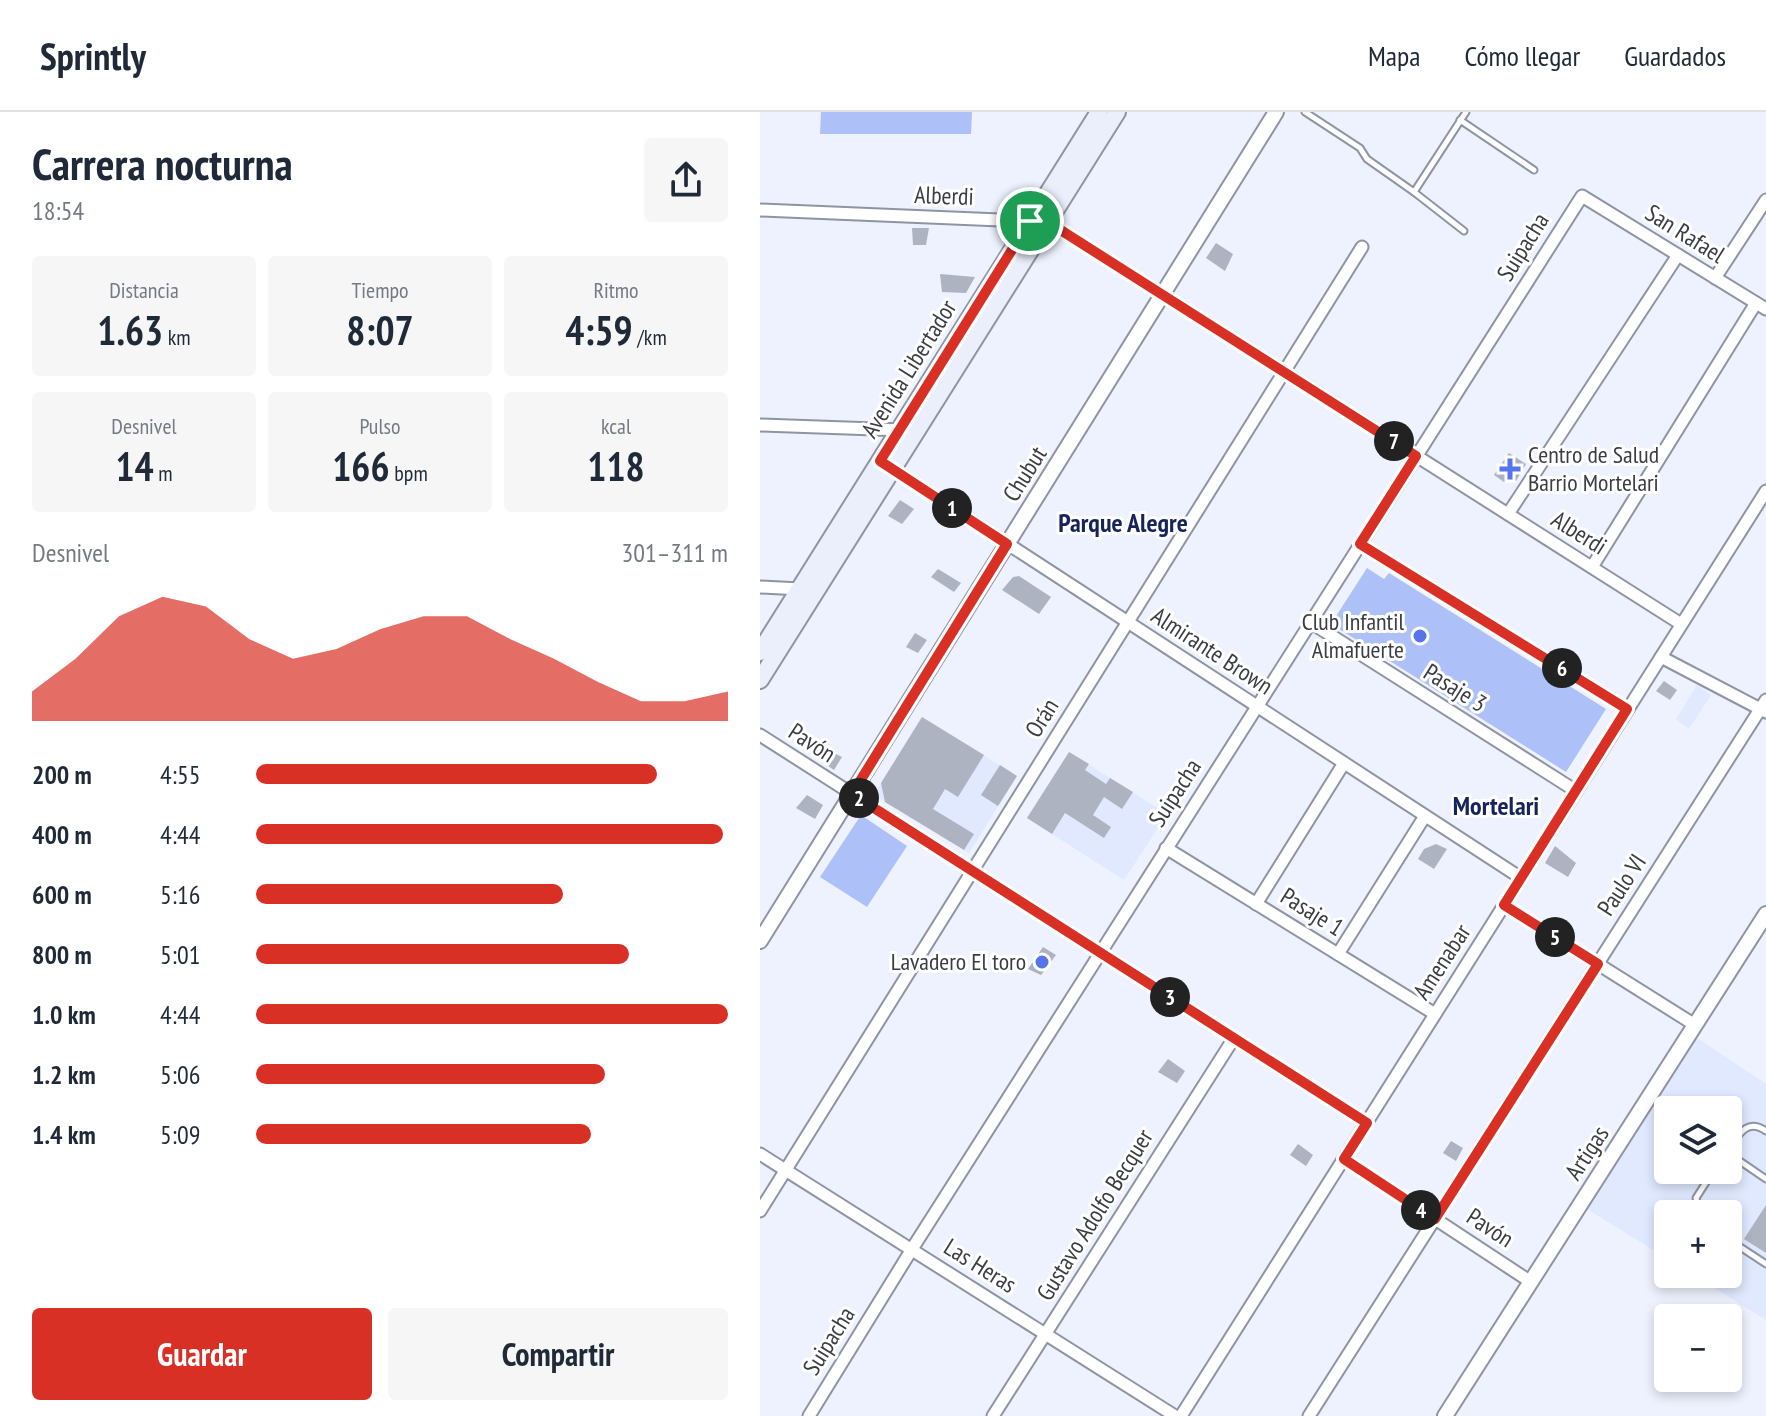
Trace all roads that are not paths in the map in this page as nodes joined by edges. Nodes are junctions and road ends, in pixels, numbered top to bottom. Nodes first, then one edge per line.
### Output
1 (1276, 112) edge
2 (1305, 112) edge
3 (1466, 112) edge
4 (1109, 114) edge
5 (1460, 120) junction
6 (1534, 170) dead end
7 (1414, 192) junction
8 (1582, 196) joint
9 (1766, 200) edge
10 (760, 210) edge
11 (1030, 221) junction
12 (1048, 222) junction
13 (1464, 231) dead end
14 (1362, 247) dead end
15 (1678, 255) junction
16 (1715, 278) junction
17 (1163, 295) junction
18 (1761, 306) edge
19 (1284, 372) junction
20 (760, 425) edge
21 (907, 432) junction
22 (1416, 456) junction
23 (886, 465) junction
24 (1766, 491) edge
25 (1508, 514) junction
26 (1007, 544) junction
27 (1360, 544) junction
28 (1592, 567) junction
29 (760, 587) edge
30 (800, 589) junction
31 (1128, 622) junction
32 (1310, 622) junction
33 (1681, 624) junction
34 (760, 652) edge
35 (1661, 657) junction
36 (760, 680) edge
37 (1257, 706) junction
38 (1764, 707) edge
39 (1627, 709) junction
40 (760, 735) edge
41 (1344, 763) junction
42 (1576, 791) junction
43 (852, 794) junction
44 (1425, 816) junction
45 (1166, 848) junction
46 (972, 872) junction
47 (1521, 878) junction
48 (1256, 904) junction
49 (1504, 905) junction
50 (1766, 914) edge
51 (760, 941) edge
52 (1100, 953) junction
53 (1338, 954) junction
54 (1598, 964) junction
55 (1435, 1014) junction
56 (1695, 1025) junction
57 (1234, 1038) junction
58 (1367, 1123) junction
59 (1742, 1130) edge
60 (1766, 1131) edge
61 (760, 1154) edge
62 (1344, 1159) junction
63 (1742, 1162) edge
64 (785, 1171) junction
65 (1766, 1179) edge
66 (760, 1211) edge
67 (1435, 1219) junction
68 (1742, 1248) edge
69 (912, 1249) junction
70 (1766, 1264) edge
71 (1531, 1282) junction
72 (1046, 1334) junction
73 (809, 1416) edge
74 (993, 1416) edge
75 (1175, 1416) edge
76 (1181, 1416) edge
77 (1309, 1416) edge
78 (1445, 1416) edge

1 - 17 street, Chubut
2 - 7 lane
3 - 5 lane
4 - 11 main road, Avenida Libertador
4 - 12 main road, Avenida Libertador
5 - 6 lane
5 - 7 lane
7 - 13 lane
8 - 15 street, San Rafael
8 - 22 street, Suipacha
9 - 16 street
10 - 11 street, Alberdi
11 - 12 street, Alberdi
11 - 21 main road, Avenida Libertador
12 - 17 street, Alberdi
12 - 21 main road, Avenida Libertador
14 - 19 street, Orán
15 - 16 street, San Rafael
15 - 25 street
16 - 18 street, San Rafael
17 - 19 street, Alberdi
17 - 26 street, Chubut
18 - 28 street
19 - 22 street, Alberdi
19 - 31 street, Orán
20 - 21 street
21 - 23 main road, Avenida Libertador
22 - 25 street, Alberdi
22 - 27 street, Suipacha
23 - 26 street, Almirante Brown
23 - 30 main road, Avenida Libertador
23 - 36 main road, Avenida Libertador
24 - 33 street, Amenabar
25 - 28 street, Alberdi
26 - 31 street, Almirante Brown
26 - 43 street, Chubut
27 - 32 street, Suipacha
27 - 39 street
28 - 33 street, Alberdi
29 - 30 street
30 - 34 main road, Avenida Libertador
31 - 37 street, Almirante Brown
31 - 46 street, Orán
32 - 37 street, Suipacha
32 - 42 street, Pasaje 3
33 - 35 street, Amenabar
35 - 38 street
35 - 39 street, Amenabar
37 - 41 street, Almirante Brown
37 - 45 street, Suipacha
38 - 54 street, Paulo VI
39 - 42 street, Amenabar
40 - 43 street, Pavón
41 - 44 street, Almirante Brown
41 - 48 street
42 - 47 street, Amenabar
43 - 46 street, Pavón
43 - 51 street, Chubut
44 - 47 street, Almirante Brown
44 - 53 street
45 - 48 street, Pasaje 1
45 - 52 street, Suipacha
46 - 52 street, Pavón
46 - 64 street, Orán
47 - 49 street, Amenabar
48 - 53 street, Pasaje 1
49 - 54 street
49 - 55 street, Amenabar
50 - 56 street, Artigas
52 - 57 street, Pavón
52 - 69 street, Suipacha
53 - 55 street, Pasaje 1
54 - 56 street
54 - 67 street, Paulo VI
55 - 58 street, Amenabar
56 - 71 street, Artigas
57 - 58 street, Pavón
57 - 72 street, Gustavo Adolfo Becquer
58 - 62 street, Amenabar
59 - 60 lane
61 - 64 street, Las Heras
62 - 67 street, Pavón
62 - 76 street, Amenabar
63 - 65 lane
64 - 66 street, Orán
64 - 69 street, Las Heras
67 - 71 street, Pavón
67 - 77 street, Paulo VI
68 - 70 lane
69 - 72 street, Las Heras
69 - 73 street, Suipacha
71 - 78 street, Artigas
72 - 74 street, Gustavo Adolfo Becquer
72 - 75 street, Las Heras

